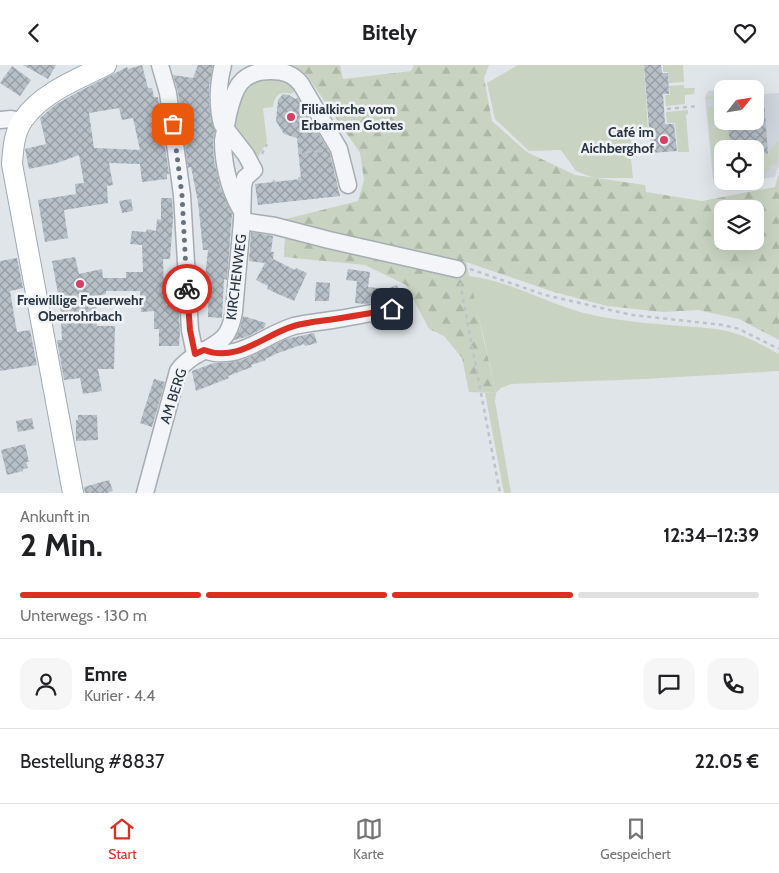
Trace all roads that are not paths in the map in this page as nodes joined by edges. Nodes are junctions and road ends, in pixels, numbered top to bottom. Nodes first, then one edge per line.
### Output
1 (106, 65) edge
2 (160, 65) edge
3 (222, 65) edge
4 (0, 120) edge
5 (22, 121) junction
6 (226, 128) junction
7 (348, 185) dead end
8 (242, 217) junction
9 (457, 269) road end
10 (392, 309) dead end
11 (199, 352) junction
12 (73, 493) edge
13 (145, 493) edge

1 - 5 main road
2 - 11 street, AM BERG
3 - 6 street, KIRCHENWEG
4 - 5 street
5 - 12 main road
6 - 7 street, KIRCHENWEG
6 - 8 street, KIRCHENWEG
6 - 8 street, KIRCHENWEG
8 - 9 street
8 - 11 street, KIRCHENWEG
10 - 11 street
11 - 13 street, AM BERG

